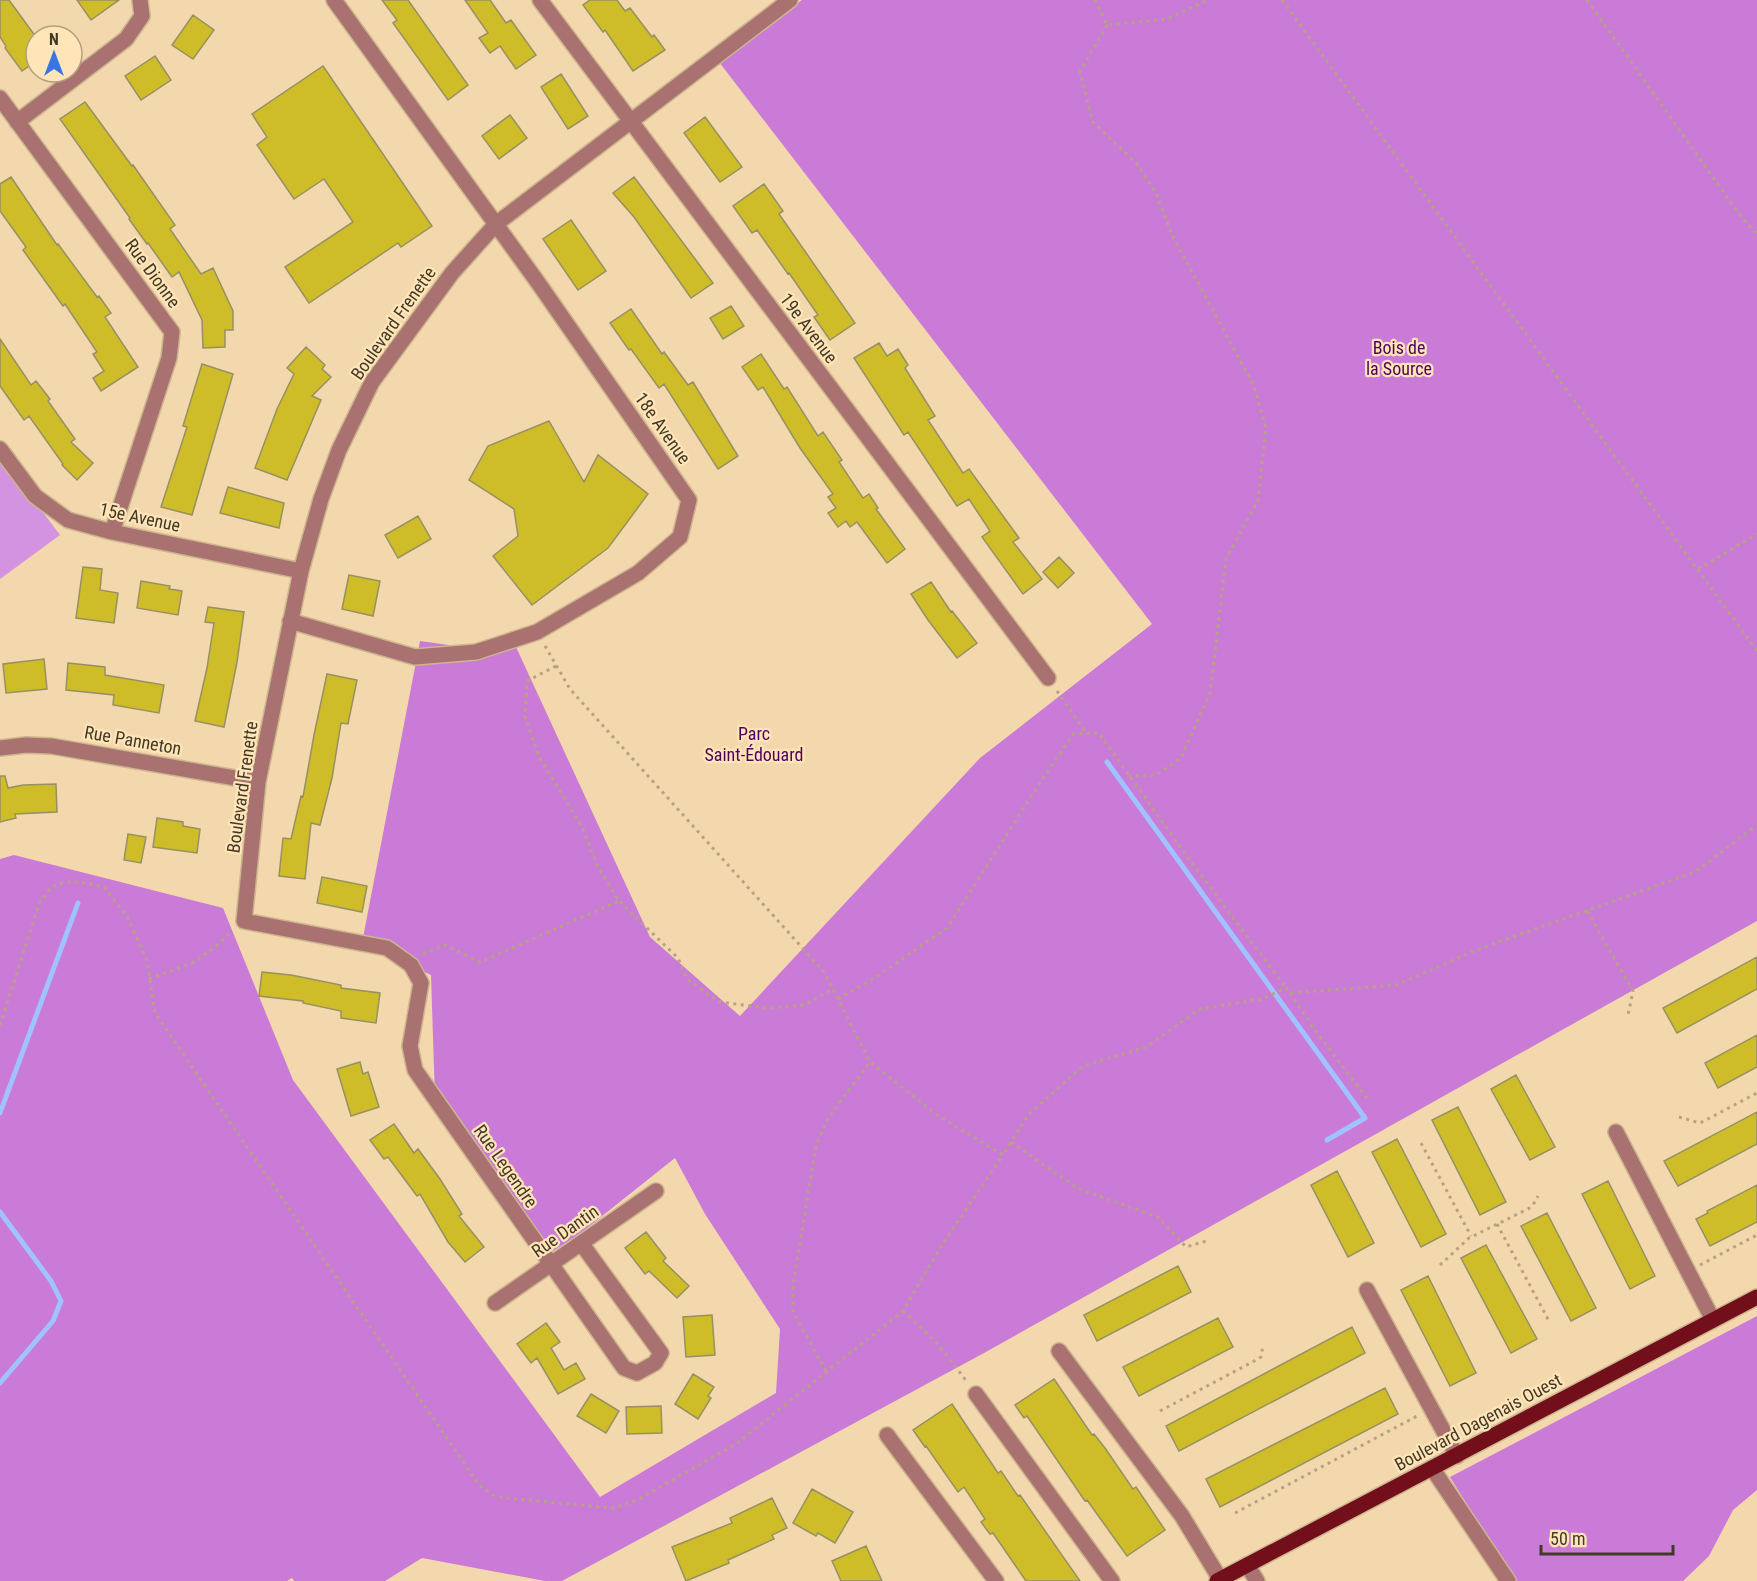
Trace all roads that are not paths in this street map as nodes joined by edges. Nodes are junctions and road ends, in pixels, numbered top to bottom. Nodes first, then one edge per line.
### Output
1 (140, 0) edge
2 (334, 0) edge
3 (540, 0) edge
4 (790, 0) edge
5 (0, 98) edge
6 (17, 122) junction
7 (631, 123) junction
8 (496, 224) junction
9 (0, 449) edge
10 (112, 532) junction
11 (301, 571) junction
12 (290, 621) junction
13 (1048, 678) road end
14 (0, 748) edge
15 (258, 782) junction
16 (411, 965) joint
17 (1616, 1132) dead end
18 (656, 1191) dead end
19 (581, 1243) junction
20 (551, 1264) junction
21 (1367, 1290) dead end
22 (1757, 1297) edge
23 (495, 1303) dead end
24 (1713, 1320) junction
25 (1059, 1351) dead end
26 (976, 1394) road end
27 (887, 1435) dead end
28 (1456, 1456) junction
29 (1432, 1468) junction
30 (1247, 1565) junction
31 (1219, 1580) edge
32 (996, 1581) edge
33 (1112, 1581) edge
34 (1257, 1581) edge
35 (1508, 1581) edge

1 - 6 street
2 - 8 street, 18e Avenue
3 - 7 street, 19e Avenue
4 - 7 street, Boulevard Frenette
5 - 6 street, Rue Dionne
6 - 10 street, Rue Dionne
7 - 8 street, Boulevard Frenette
7 - 13 street, 19e Avenue
8 - 11 street, Boulevard Frenette
8 - 12 street, 18e Avenue
9 - 10 street, 15e Avenue
10 - 11 street, 15e Avenue
11 - 12 street, Boulevard Frenette
12 - 15 street, Boulevard Frenette
14 - 15 street, Rue Panneton
15 - 16 street, Boulevard Frenette
16 - 20 street, Rue Legendre
17 - 24 street
18 - 19 street, Rue Dantin
19 - 20 street, Rue Dantin
19 - 20 street, Rue Legendre
20 - 23 street, Rue Dantin
21 - 28 street
22 - 24 main road, Boulevard Dagenais Ouest
24 - 28 main road, Boulevard Dagenais Ouest
25 - 31 street
26 - 33 street
27 - 32 street
28 - 29 main road, Boulevard Dagenais Ouest
29 - 30 main road, Boulevard Dagenais Ouest
29 - 35 street
30 - 31 main road, Boulevard Dagenais Ouest
30 - 34 street

